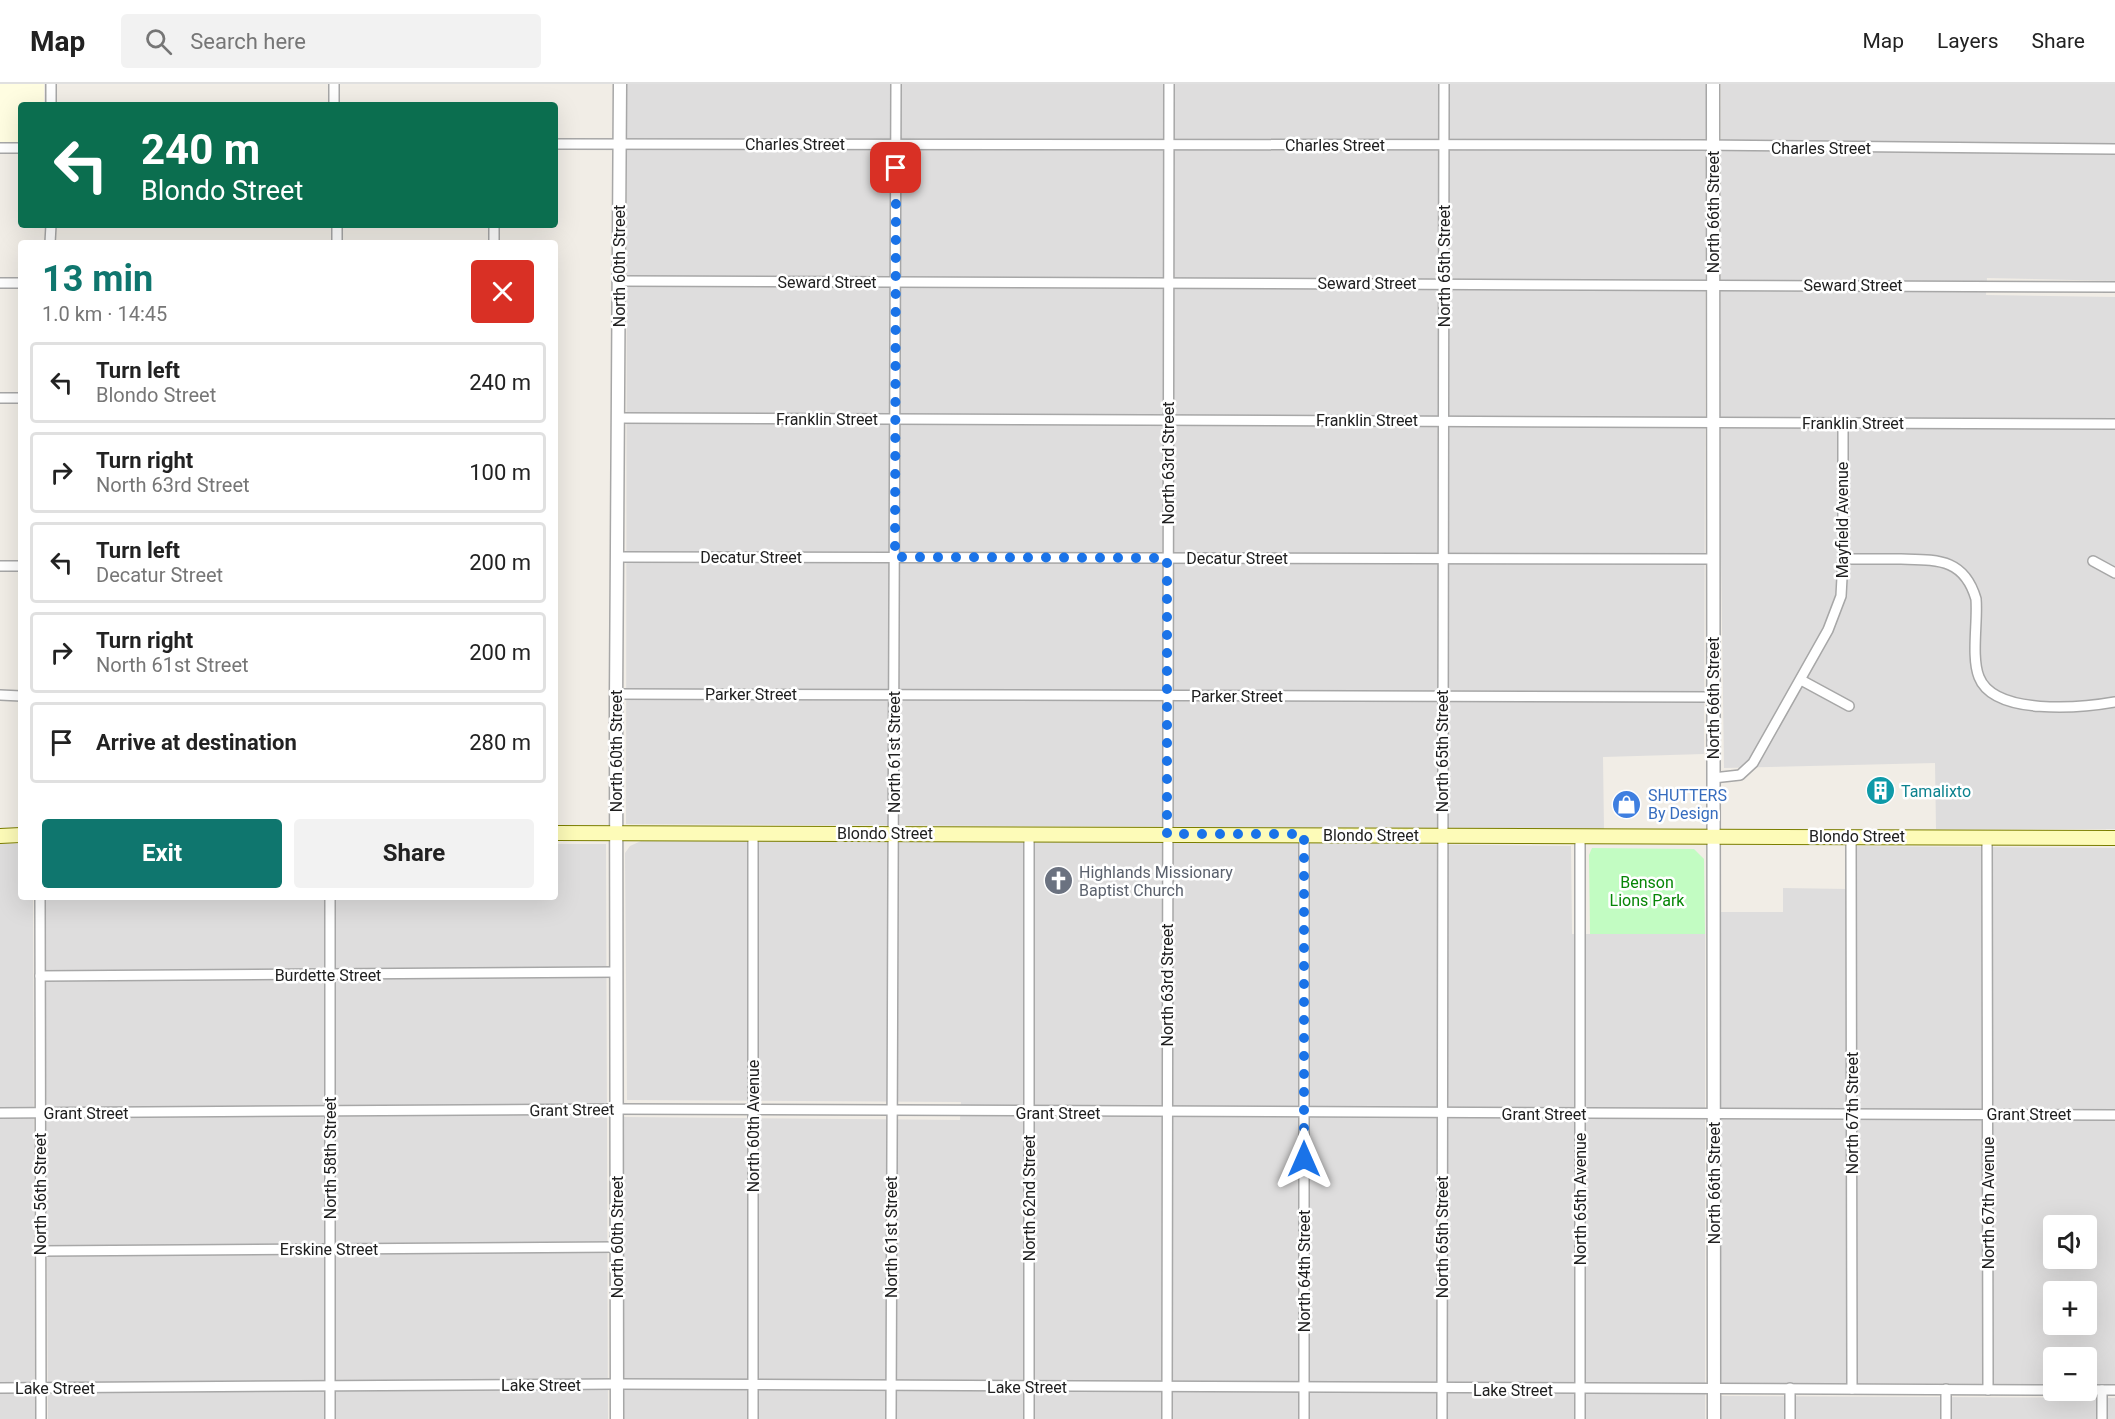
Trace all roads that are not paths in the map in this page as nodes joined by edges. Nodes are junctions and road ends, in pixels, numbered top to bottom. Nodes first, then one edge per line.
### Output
1 (51, 84) edge
2 (334, 84) edge
3 (620, 84) edge
4 (896, 84) edge
5 (1169, 84) edge
6 (1444, 84) edge
7 (1713, 84) edge
8 (51, 102) edge
9 (334, 102) edge
10 (558, 144) edge
11 (620, 144) junction
12 (896, 144) junction
13 (1169, 145) junction
14 (1444, 145) junction
15 (1713, 146) junction
16 (0, 148) edge
17 (18, 148) edge
18 (2115, 149) edge
19 (619, 281) junction
20 (895, 282) junction
21 (1168, 282) junction
22 (0, 283) edge
23 (18, 283) edge
24 (1443, 283) junction
25 (1713, 284) junction
26 (2115, 287) edge
27 (0, 398) edge
28 (18, 398) edge
29 (618, 418) junction
30 (895, 420) junction
31 (1168, 420) junction
32 (1443, 420) junction
33 (1713, 422) junction
34 (1843, 423) junction
35 (2115, 424) edge
36 (617, 557) junction
37 (895, 557) junction
38 (1167, 558) junction
39 (1443, 558) junction
40 (1712, 559) junction
41 (1844, 559) junction
42 (2093, 561) dead end
43 (0, 566) edge
44 (18, 566) edge
45 (2115, 573) edge
46 (1801, 680) junction
47 (617, 694) junction
48 (0, 695) edge
49 (894, 695) junction
50 (18, 696) edge
51 (1167, 696) junction
52 (1443, 696) junction
53 (1712, 697) junction
54 (2115, 702) edge
55 (1849, 706) dead end
56 (1713, 778) junction
57 (616, 832) junction
58 (558, 833) edge
59 (753, 833) junction
60 (892, 833) junction
61 (1029, 834) junction
62 (1167, 834) junction
63 (1304, 834) junction
64 (18, 835) edge
65 (1442, 835) junction
66 (0, 836) edge
67 (1580, 836) junction
68 (1714, 836) junction
69 (1851, 836) junction
70 (1987, 837) junction
71 (2115, 838) edge
72 (40, 900) edge
73 (330, 900) edge
74 (617, 972) junction
75 (330, 975) junction
76 (39, 976) junction
77 (617, 1110) junction
78 (753, 1110) junction
79 (330, 1112) junction
80 (891, 1112) junction
81 (0, 1113) edge
82 (40, 1113) junction
83 (1029, 1113) junction
84 (1167, 1113) junction
85 (1304, 1113) junction
86 (1852, 1113) junction
87 (1442, 1114) junction
88 (1580, 1114) junction
89 (1714, 1114) junction
90 (1988, 1114) junction
91 (2115, 1115) edge
92 (617, 1247) junction
93 (330, 1249) junction
94 (41, 1251) junction
95 (617, 1384) junction
96 (753, 1385) junction
97 (330, 1386) junction
98 (891, 1386) junction
99 (1029, 1387) junction
100 (0, 1388) edge
101 (41, 1388) junction
102 (1167, 1388) junction
103 (1790, 1388) junction
104 (1304, 1389) junction
105 (1442, 1389) junction
106 (1714, 1389) junction
107 (1852, 1389) junction
108 (1946, 1389) junction
109 (1580, 1390) junction
110 (1988, 1390) junction
111 (2043, 1390) edge
112 (2097, 1390) edge
113 (2102, 1390) junction
114 (2115, 1390) edge
115 (41, 1419) edge
116 (330, 1419) edge
117 (617, 1419) edge
118 (753, 1419) edge
119 (891, 1419) edge
120 (1029, 1419) edge
121 (1167, 1419) edge
122 (1304, 1419) edge
123 (1442, 1419) edge
124 (1580, 1419) edge
125 (1714, 1419) edge
126 (1790, 1419) edge
127 (1946, 1419) edge
128 (2102, 1419) edge

1 - 8 street
2 - 9 street
3 - 11 street, North 60th Street
4 - 12 street, North 61st Street
5 - 13 street, North 63rd Street
6 - 14 street, North 65th Street
7 - 15 street, North 66th Street
10 - 11 street, Charles Street
11 - 12 street, Charles Street
11 - 19 street, North 60th Street
12 - 13 street, Charles Street
12 - 20 street, North 61st Street
13 - 14 street, Charles Street
13 - 21 street, North 63rd Street
14 - 15 street, Charles Street
14 - 24 street, North 65th Street
15 - 18 street, Charles Street
15 - 25 street, North 66th Street
16 - 17 street
19 - 20 street, Seward Street
19 - 29 street, North 60th Street
20 - 21 street, Seward Street
20 - 30 street, North 61st Street
21 - 24 street, Seward Street
21 - 31 street, North 63rd Street
22 - 23 street
24 - 25 street, Seward Street
24 - 32 street, North 65th Street
25 - 26 street, Seward Street
25 - 33 street, North 66th Street
27 - 28 street
29 - 30 street, Franklin Street
29 - 36 street, North 60th Street
30 - 31 street, Franklin Street
30 - 37 street, North 61st Street
31 - 32 street, Franklin Street
31 - 38 street, North 63rd Street
32 - 33 street, Franklin Street
32 - 39 street, North 65th Street
33 - 34 street, Franklin Street
33 - 40 street, North 66th Street
34 - 35 street, Franklin Street
34 - 41 street, Mayfield Avenue
36 - 37 street, Decatur Street
36 - 47 street, North 60th Street
37 - 38 street, Decatur Street
37 - 49 street, North 61st Street
38 - 39 street, Decatur Street
38 - 51 street, North 63rd Street
39 - 40 street, Decatur Street
39 - 52 street, North 65th Street
40 - 53 street, North 66th Street
41 - 46 street, Mayfield Avenue
41 - 54 street
42 - 45 street
43 - 44 street
46 - 55 street
46 - 56 street, Mayfield Avenue
47 - 49 street, Parker Street
47 - 57 street, North 60th Street
48 - 50 street
49 - 51 street, Parker Street
49 - 60 street, North 61st Street
51 - 52 street, Parker Street
51 - 62 street, North 63rd Street
52 - 53 street, Parker Street
52 - 65 street, North 65th Street
53 - 56 street, North 66th Street
56 - 68 street, North 66th Street
57 - 58 main road, Blondo Street
57 - 59 main road, Blondo Street
57 - 74 street, North 60th Street
59 - 60 main road, Blondo Street
59 - 78 street, North 60th Avenue
60 - 61 main road, Blondo Street
60 - 80 street, North 61st Street
61 - 62 main road, Blondo Street
61 - 83 street, North 62nd Street
62 - 63 main road, Blondo Street
62 - 84 street, North 63rd Street
63 - 65 main road, Blondo Street
63 - 85 street, North 64th Street
64 - 66 main road
65 - 67 main road, Blondo Street
65 - 87 street, North 65th Street
67 - 68 main road, Blondo Street
67 - 88 street, North 65th Avenue
68 - 69 main road, Blondo Street
68 - 89 street, North 66th Street
69 - 70 main road, Blondo Street
69 - 86 street, North 67th Street
70 - 71 main road, Blondo Street
70 - 90 street, North 67th Avenue
72 - 76 street, North 56th Street
73 - 75 street, North 58th Street
74 - 75 street, Burdette Street
74 - 77 street, North 60th Street
75 - 76 street, Burdette Street
75 - 79 street, North 58th Street
76 - 82 street, North 56th Street
77 - 78 street, Grant Street
77 - 79 street, Grant Street
77 - 92 street, North 60th Street
78 - 80 street, Grant Street
78 - 96 street, North 60th Avenue
79 - 82 street, Grant Street
79 - 93 street, North 58th Street
80 - 83 street, Grant Street
80 - 98 street, North 61st Street
81 - 82 street, Grant Street
82 - 94 street, North 56th Street
83 - 84 street, Grant Street
83 - 99 street, North 62nd Street
84 - 85 street, Grant Street
84 - 102 street, North 63rd Street
85 - 87 street, Grant Street
85 - 104 street, North 64th Street
86 - 89 street, Grant Street
86 - 90 street, Grant Street
86 - 107 street, North 67th Street
87 - 88 street, Grant Street
87 - 105 street, North 65th Street
88 - 89 street, Grant Street
88 - 109 street, North 65th Avenue
89 - 106 street, North 66th Street
90 - 91 street, Grant Street
90 - 110 street, North 67th Avenue
92 - 93 street, Erskine Street
92 - 95 street, North 60th Street
93 - 94 street, Erskine Street
93 - 97 street, North 58th Street
94 - 101 street, North 56th Street
95 - 96 street, Lake Street
95 - 97 street, Lake Street
95 - 117 street, North 60th Street
96 - 98 street, Lake Street
96 - 118 street, North 60th Avenue
97 - 101 street, Lake Street
97 - 116 street, North 58th Street
98 - 99 street, Lake Street
98 - 119 street, North 61st Street
99 - 102 street, Lake Street
99 - 120 street, North 62nd Street
100 - 101 street, Lake Street
101 - 115 street, North 56th Street
102 - 104 street, Lake Street
102 - 121 street, North 63rd Street
103 - 106 street, Lake Street
103 - 107 street, Lake Street
103 - 126 street
104 - 105 street, Lake Street
104 - 122 street, North 64th Street
105 - 109 street, Lake Street
105 - 123 street, North 65th Street
106 - 109 street, Lake Street
106 - 125 street, North 66th Street
107 - 108 street, Lake Street
108 - 110 street, Lake Street
108 - 127 street
109 - 124 street, North 65th Avenue
110 - 111 street, Lake Street
112 - 113 street
113 - 114 street
113 - 128 street

